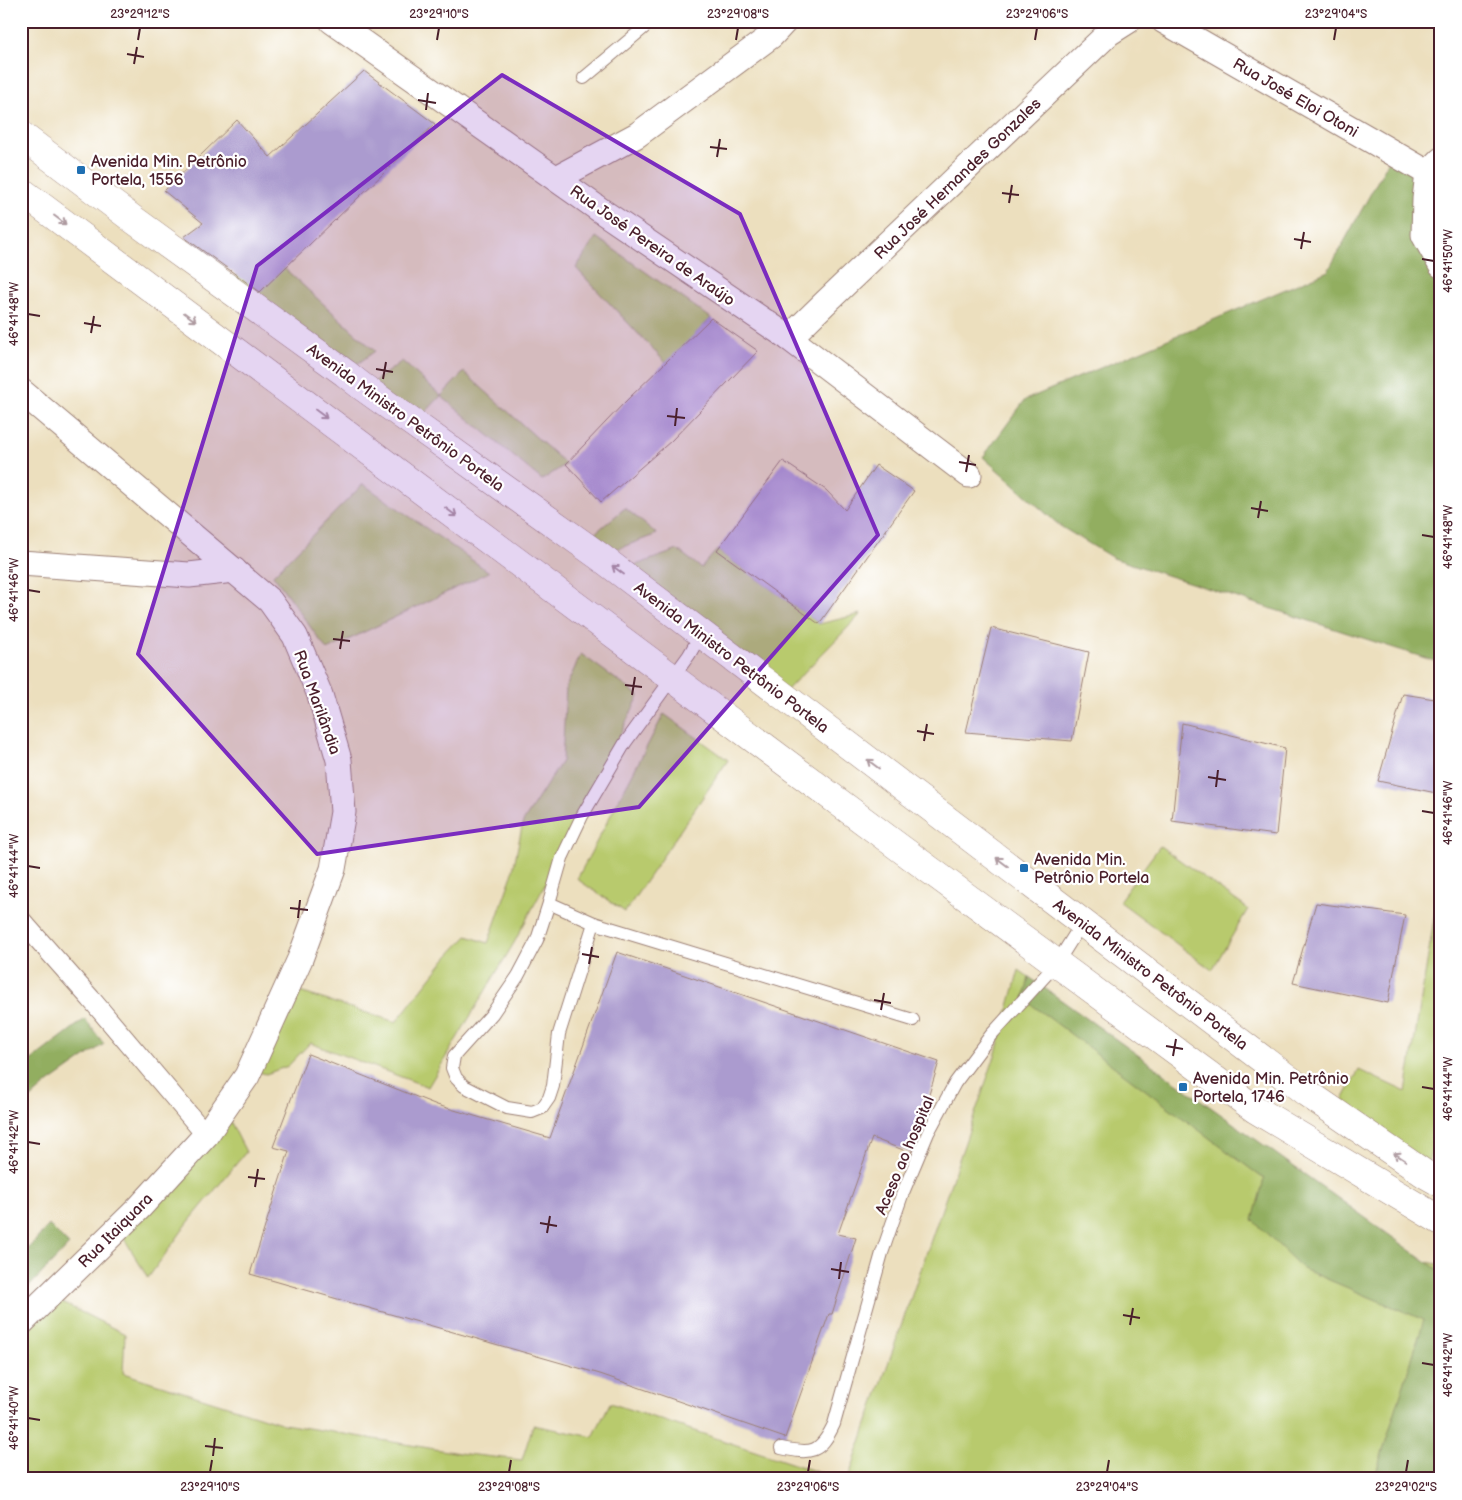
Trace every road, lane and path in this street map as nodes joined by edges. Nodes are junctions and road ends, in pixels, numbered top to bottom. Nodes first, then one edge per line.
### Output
1 (332, 21) edge
2 (652, 21) edge
3 (785, 21) edge
4 (1128, 21) edge
5 (1164, 21) edge
6 (584, 78) dead end
7 (21, 135) edge
8 (1434, 167) edge
9 (556, 178) junction
10 (21, 191) edge
11 (1441, 266) edge
12 (790, 338) junction
13 (21, 391) edge
14 (969, 475) dead end
15 (21, 563) edge
16 (234, 570) junction
17 (701, 634) junction
18 (672, 677) junction
19 (549, 903) junction
20 (21, 920) edge
21 (594, 923) junction
22 (1082, 923) junction
23 (1057, 963) junction
24 (914, 1020) dead end
25 (206, 1135) junction
26 (1441, 1183) edge
27 (1441, 1221) edge
28 (21, 1323) edge
29 (781, 1448) dead end

1 - 9 street, Rua José Pereira de Araújo
2 - 6 lane
3 - 9 street
4 - 12 street, Rua José Hernandes Gonzales
5 - 8 street, Rua José Eloi Otoni
17 -> 7 street, Avenida Ministro Petrônio Portela
8 - 11 street
9 - 12 street, Rua José Pereira de Araújo
10 -> 18 street
12 - 14 street, Rua José Pereira de Araújo
13 - 16 street, Rua Marilândia
15 - 16 street
16 - 25 street, Rua Marilândia
17 - 18 lane
22 -> 17 street, Avenida Ministro Petrônio Portela
18 - 19 lane
18 - 23 street
19 - 21 lane
19 - 21 lane
20 - 25 street
21 - 24 lane
22 - 23 lane, Aceso ao hospital
26 -> 22 street, Avenida Ministro Petrônio Portela
23 - 27 street
23 - 29 lane, Aceso ao hospital
25 - 28 street, Rua Itaiquara

